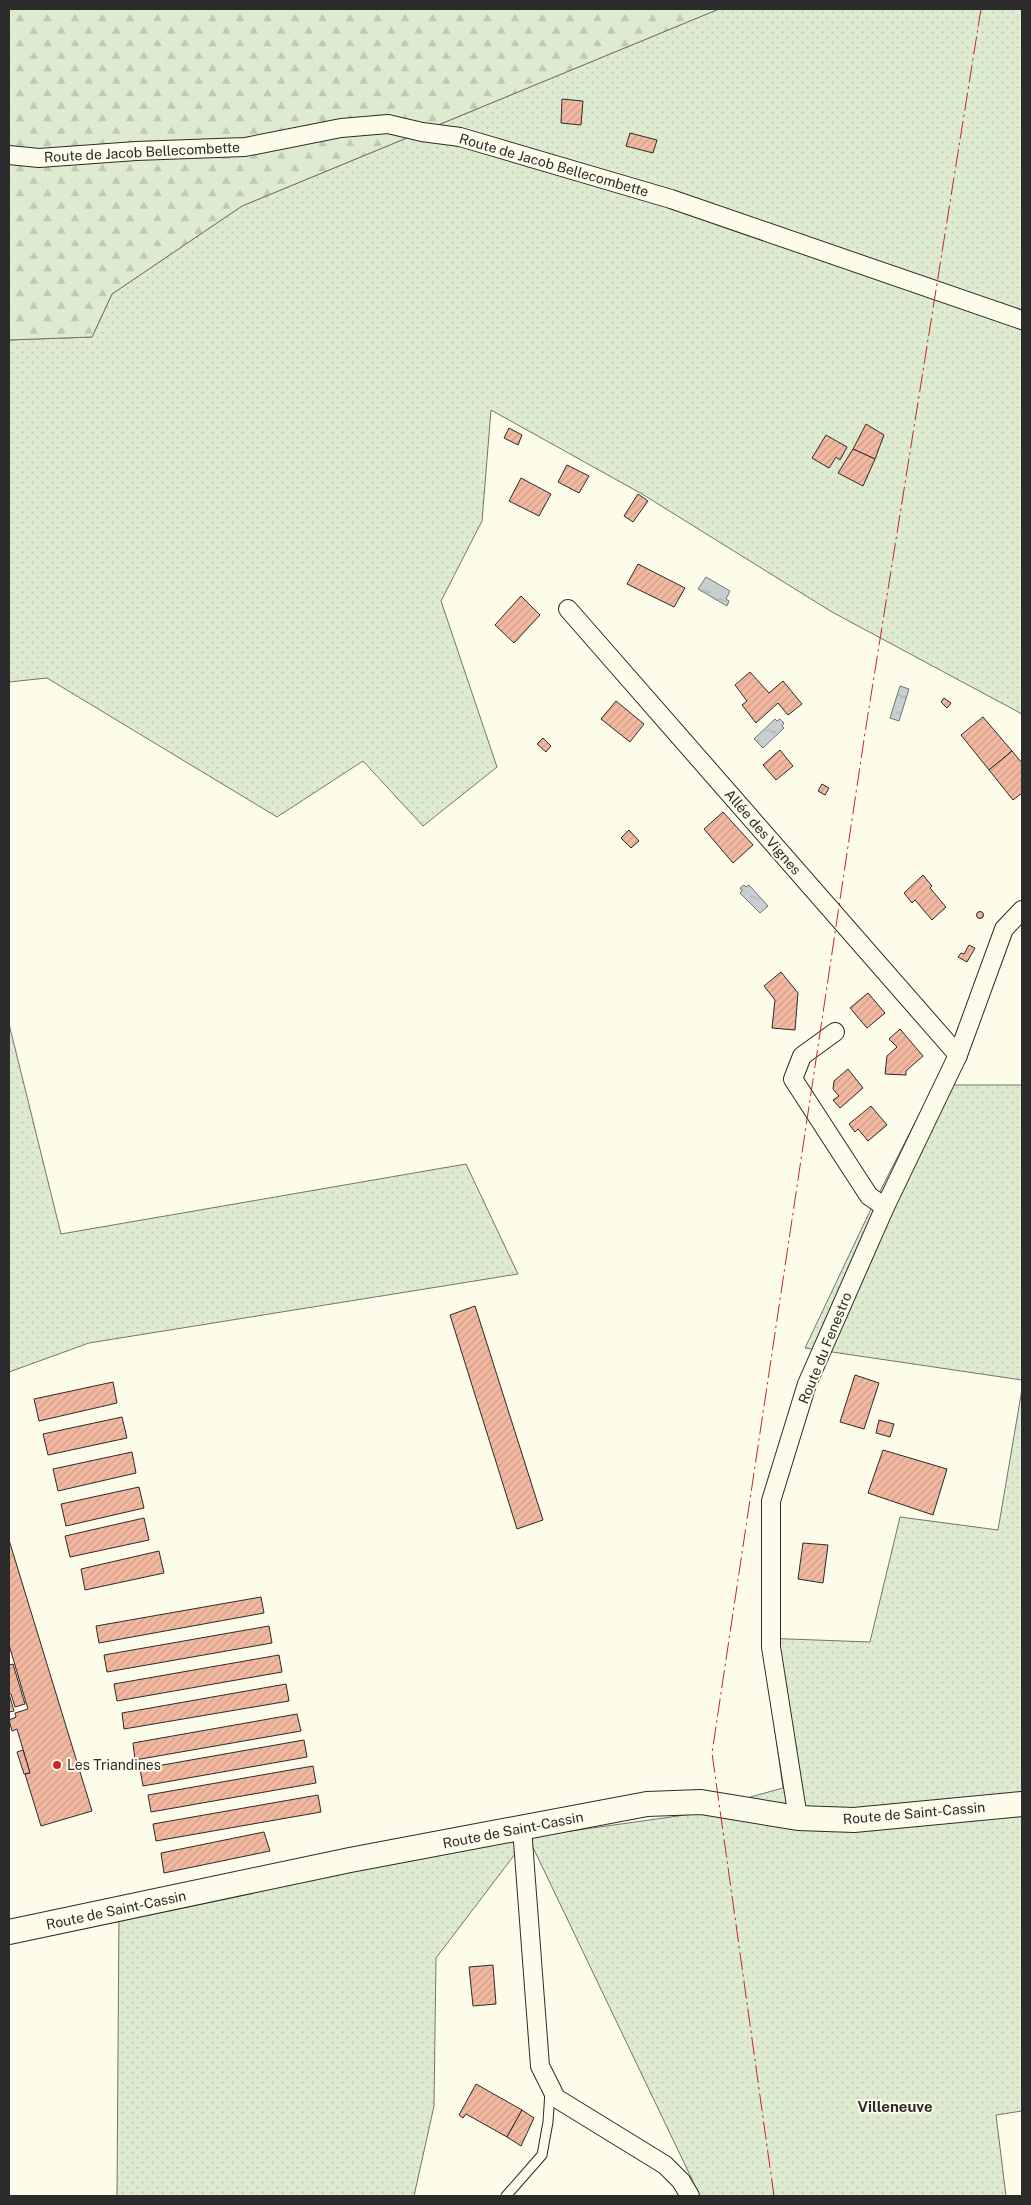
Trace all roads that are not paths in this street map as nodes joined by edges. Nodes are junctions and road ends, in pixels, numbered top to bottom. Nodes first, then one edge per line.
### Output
1 (9, 155) edge
2 (1022, 320) edge
3 (568, 609) dead end
4 (1022, 910) edge
5 (835, 1032) dead end
6 (958, 1055) junction
7 (885, 1207) junction
8 (1022, 1804) edge
9 (798, 1818) junction
10 (522, 1828) junction
11 (9, 1932) edge
12 (550, 2086) junction
13 (506, 2196) edge
14 (690, 2196) edge

1 - 2 street, Route de Jacob Bellecombette
3 - 6 street, Allée des Vignes
4 - 6 street, Route du Fenestro
5 - 7 street
6 - 7 street, Route du Fenestro
7 - 9 street, Route du Fenestro
8 - 9 street, Route de Saint-Cassin
9 - 10 street, Route de Saint-Cassin
10 - 11 street, Route de Saint-Cassin
10 - 12 street
12 - 13 lane
12 - 14 street

